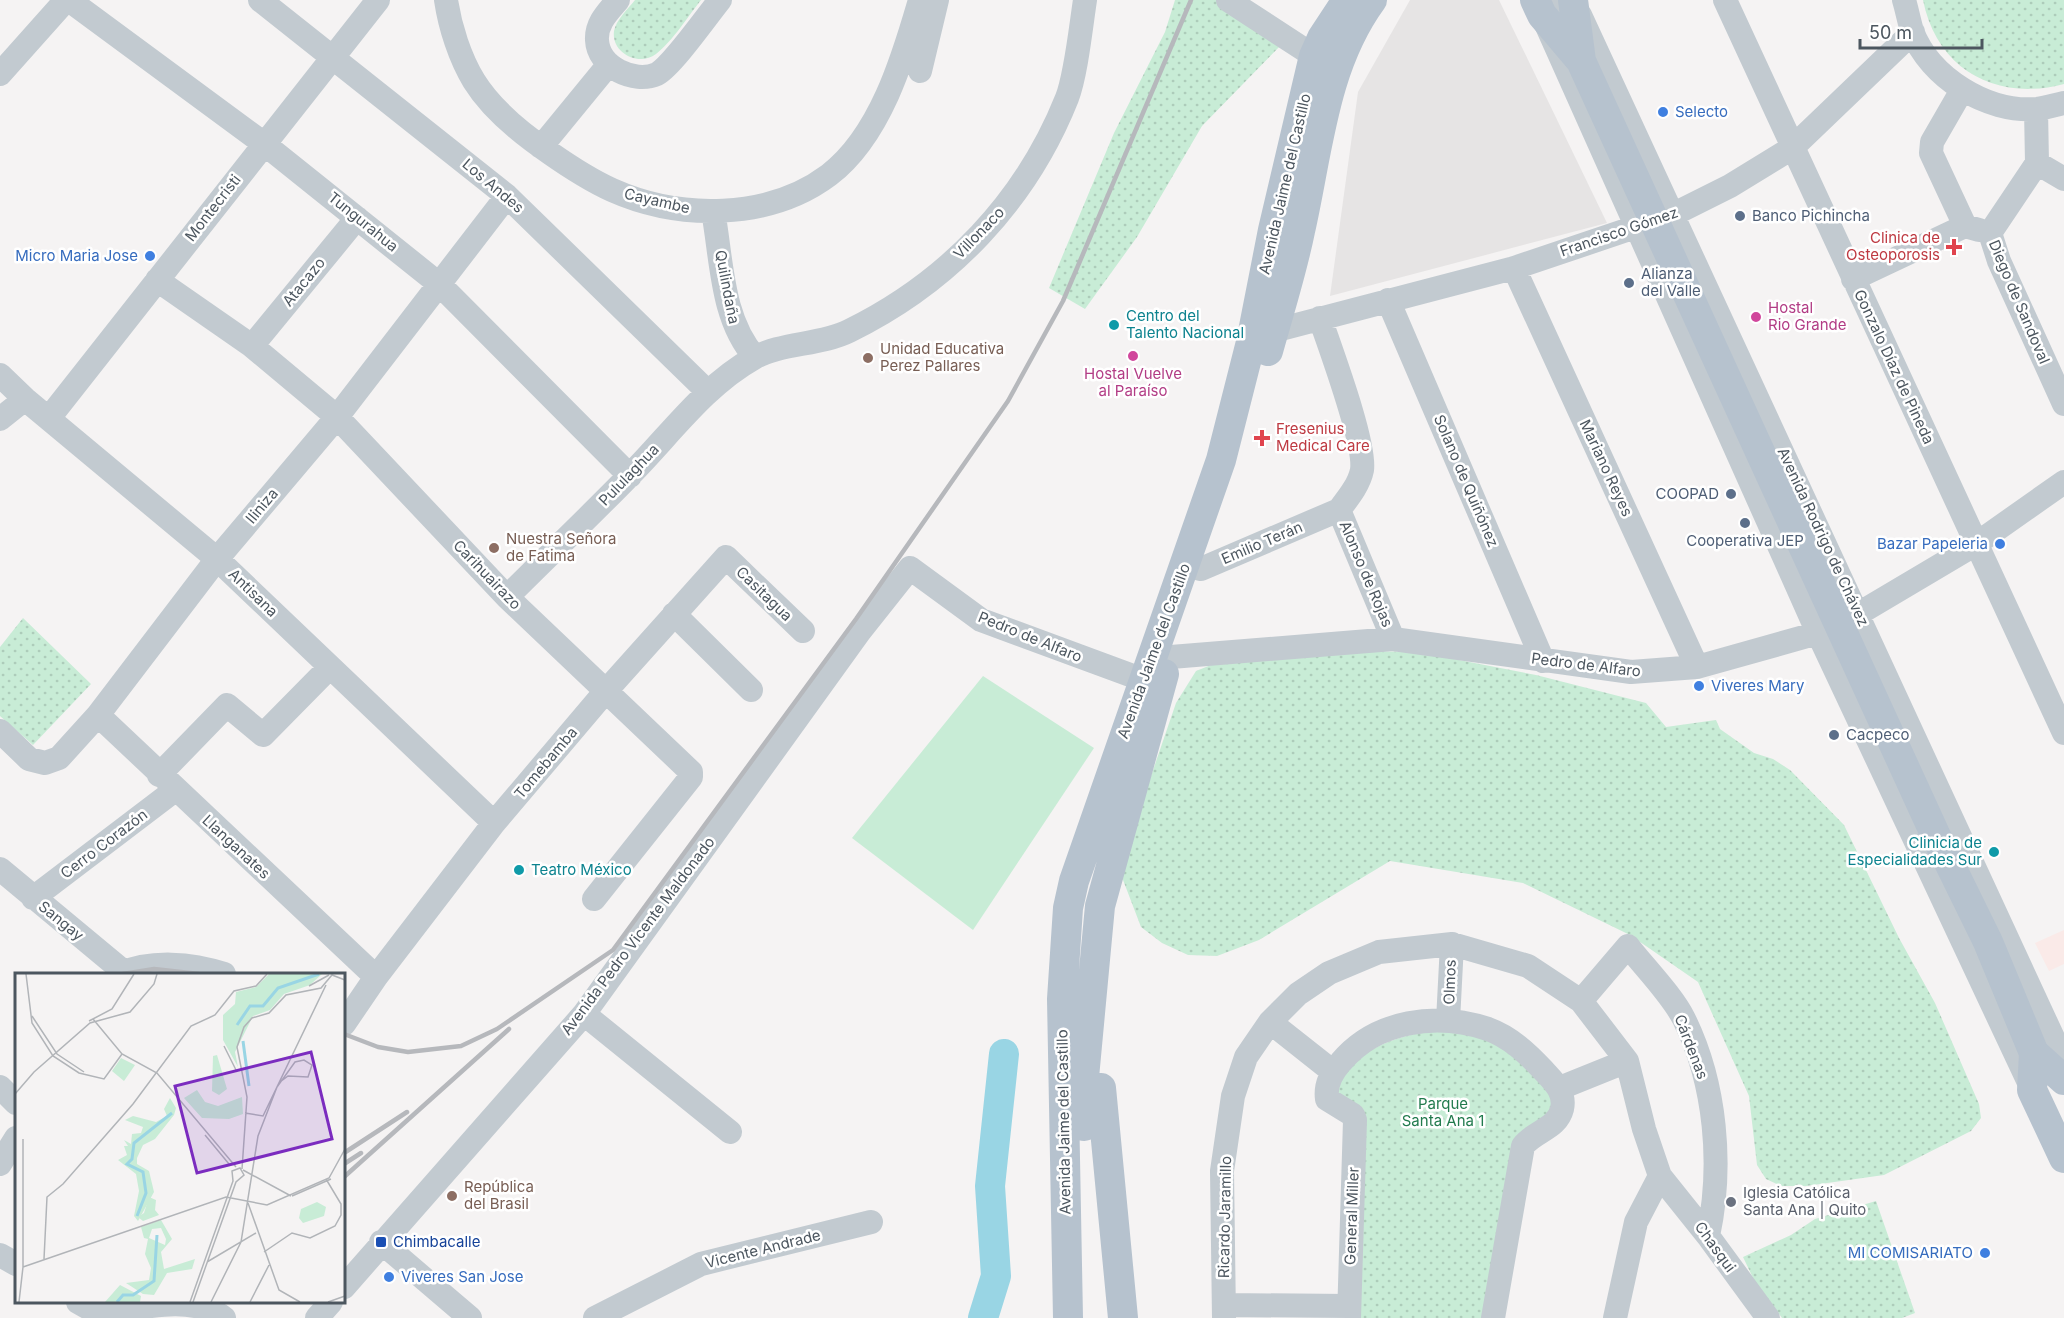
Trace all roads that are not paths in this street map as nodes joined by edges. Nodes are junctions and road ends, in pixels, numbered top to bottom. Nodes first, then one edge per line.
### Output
1 (68, 0) edge
2 (260, 0) edge
3 (378, 0) edge
4 (446, 0) edge
5 (618, 0) edge
6 (720, 0) edge
7 (920, 0) edge
8 (937, 0) edge
9 (1085, 0) edge
10 (1228, 0) edge
11 (1347, 0) edge
12 (1372, 0) edge
13 (1573, 0) edge
14 (1725, 0) edge
15 (1904, 0) edge
16 (1539, 7) edge
17 (1913, 33) junction
18 (332, 56) junction
19 (1314, 56) junction
20 (1581, 61) junction
21 (609, 64) junction
22 (920, 71) dead end
23 (0, 74) edge
24 (1962, 90) junction
25 (2064, 103) edge
26 (2036, 109) junction
27 (263, 143) junction
28 (541, 147) junction
29 (1792, 148) junction
30 (2037, 163) junction
31 (2064, 179) edge
32 (507, 196) junction
33 (713, 211) junction
34 (357, 218) junction
35 (1655, 221) junction
36 (1965, 226) junction
37 (1990, 233) junction
38 (1514, 268) junction
39 (1853, 279) junction
40 (157, 280) junction
41 (439, 284) junction
42 (1388, 300) junction
43 (1320, 318) junction
44 (1263, 334) junction
45 (252, 346) junction
46 (755, 357) junction
47 (0, 375) edge
48 (708, 392) junction
49 (25, 399) junction
50 (2064, 404) edge
51 (337, 417) junction
52 (49, 418) junction
53 (0, 419) edge
54 (630, 476) junction
55 (2064, 482) edge
56 (1339, 510) junction
57 (1976, 544) junction
58 (726, 557) joint
59 (218, 559) junction
60 (1193, 567) junction
61 (910, 568) joint
62 (507, 597) junction
63 (674, 614) junction
64 (1838, 623) junction
65 (803, 631) dead end
66 (1393, 639) junction
67 (1543, 661) junction
68 (330, 667) junction
69 (1697, 667) junction
70 (1156, 670) junction
71 (751, 690) dead end
72 (605, 692) junction
73 (98, 715) junction
74 (0, 731) edge
75 (2064, 733) edge
76 (167, 782) junction
77 (495, 823) junction
78 (0, 868) edge
79 (33, 898) junction
80 (594, 899) dead end
81 (1452, 944) junction
82 (121, 973) edge
83 (125, 973) edge
84 (216, 973) edge
85 (376, 977) junction
86 (1581, 1001) junction
87 (1093, 1009) junction
88 (584, 1014) junction
89 (1448, 1021) junction
90 (345, 1023) edge
91 (1270, 1023) junction
92 (2051, 1044) edge
93 (1628, 1061) junction
94 (1332, 1071) junction
95 (2063, 1079) edge
96 (0, 1087) edge
97 (1560, 1088) junction
98 (2032, 1090) junction
99 (15, 1102) edge
100 (730, 1132) dead end
101 (15, 1140) edge
102 (2064, 1158) edge
103 (0, 1164) edge
104 (1660, 1176) junction
105 (871, 1222) dead end
106 (1708, 1236) junction
107 (381, 1242) junction
108 (0, 1255) edge
109 (15, 1263) edge
110 (345, 1286) edge
111 (330, 1303) edge
112 (1747, 1307) edge
113 (91, 1311) edge
114 (1224, 1311) edge
115 (1349, 1312) edge
116 (224, 1318) edge
117 (317, 1318) edge
118 (470, 1318) edge
119 (595, 1318) edge
120 (1068, 1318) edge
121 (1084, 1318) edge
122 (1123, 1318) edge
123 (1493, 1318) edge
124 (1615, 1318) edge
125 (1768, 1318) edge

1 - 23 street
1 - 27 street, Tungurahua
2 - 18 street, Los Andes
3 - 18 street, Montecristi
4 - 28 street, Cayambe
5 - 21 street
6 - 21 street
7 - 33 street, Cayambe
8 - 22 street
9 - 46 street, Villonaco
10 - 19 street
11 - 19 main road, Avenida Jaime del Castillo
12 - 44 main road, Avenida Jaime del Castillo
13 - 16 street
13 - 20 main road, Avenida Rodrigo de Chávez
13 - 35 street, Avenida Rodrigo de Chávez
14 - 29 street, Gonzalo Díaz de Pineda
15 - 17 street
16 - 20 main road, Avenida Rodrigo de Chávez
16 - 35 street, Avenida Rodrigo de Chávez
17 - 24 street
17 - 29 street, Francisco Gómez
18 - 27 street, Montecristi
18 - 32 street, Los Andes
19 - 44 main road, Avenida Jaime del Castillo
20 - 35 main road, Avenida Rodrigo de Chávez
21 - 28 street
24 - 26 street
24 - 36 street
25 - 26 street
26 - 30 street
27 - 34 street, Tungurahua
27 - 40 street, Montecristi
28 - 33 street, Cayambe
29 - 35 street, Francisco Gómez
29 - 39 street, Gonzalo Díaz de Pineda
30 - 31 street
30 - 37 street
32 - 41 street, Iliniza
32 - 48 street, Los Andes
33 - 46 street, Quilindaña
34 - 41 street, Tungurahua
34 - 45 street, Atacazo
35 - 38 street, Francisco Gómez
35 - 64 main road, Avenida Rodrigo de Chávez
36 - 37 street
36 - 39 street
37 - 50 street, Diego de Sandoval
38 - 42 street, Francisco Gómez
38 - 69 street, Mariano Reyes
39 - 57 street, Gonzalo Díaz de Pineda
40 - 45 street, Carihuairazo
40 - 52 street, Montecristi
41 - 51 street, Iliniza
41 - 54 street, Tungurahua
42 - 43 street, Francisco Gómez
42 - 67 street, Solano de Quiñónez
43 - 44 street, Francisco Gómez
43 - 56 street
44 - 60 main road, Avenida Jaime del Castillo
45 - 51 street, Carihuairazo
46 - 48 street, Pululaghua
47 - 49 street, Antisana
48 - 54 street, Pululaghua
49 - 52 street, Antisana
49 - 53 street
51 - 59 street, Iliniza
51 - 62 street, Carihuairazo
52 - 59 street, Antisana
54 - 62 street, Pululaghua
55 - 57 street, Pedro de Alfaro
56 - 60 street, Emilio Terán
56 - 66 street, Alonso de Rojas
57 - 64 street, Pedro de Alfaro
57 - 75 street, Gonzalo Díaz de Pineda
58 - 63 street, Tomebamba
58 - 65 street, Casitagua
59 - 68 street, Antisana
59 - 73 street, Iliniza
60 - 70 main road, Avenida Jaime del Castillo
61 - 70 street, Pedro de Alfaro
61 - 88 street, Avenida Pedro Vicente Maldonado
62 - 72 street, Carihuairazo
63 - 71 street
63 - 72 street, Tomebamba
64 - 69 street, Pedro de Alfaro
64 - 92 main road, Avenida Rodrigo de Chávez
64 - 98 street, Avenida Rodrigo de Chávez
66 - 67 street, Pedro de Alfaro
66 - 70 street, Pedro de Alfaro
67 - 69 street, Pedro de Alfaro
68 - 76 street, Cerro Corazón
68 - 77 street, Antisana
70 - 87 main road, Avenida Jaime del Castillo
70 - 120 main road, Avenida Jaime del Castillo
72 - 77 street, Tomebamba
72 - 80 street, Carihuairazo
73 - 74 street, Iliniza
73 - 76 street, Llanganates
76 - 79 street, Cerro Corazón
76 - 85 street, Llanganates
77 - 85 street, Tomebamba
78 - 79 street, Sangay
79 - 82 street, Sangay
81 - 86 street, Ricardo Jaramillo
81 - 89 street, Olmos
81 - 91 street, Ricardo Jaramillo
83 - 84 street
85 - 90 street, Tomebamba
86 - 93 street, Ricardo Jaramillo
86 - 106 street, Cárdenas
87 - 121 main road, Avenida Jaime del Castillo
87 - 122 main road
88 - 100 street
88 - 107 street, Avenida Pedro Vicente Maldonado
89 - 94 street
89 - 97 street
91 - 94 street
91 - 114 street, Ricardo Jaramillo
92 - 95 main road, Avenida Rodrigo de Chávez
92 - 98 main road, Avenida Rodrigo de Chávez
93 - 97 street
93 - 104 street, Ricardo Jaramillo
94 - 115 street, General Miller
96 - 99 street
97 - 123 street
98 - 102 main road, Avenida Rodrigo de Chávez
101 - 103 street
104 - 106 street, Chasqui
104 - 124 street
105 - 119 street, Vicente Andrade
106 - 112 street, Chasqui
107 - 110 street, Avenida Pedro Vicente Maldonado
107 - 118 street
108 - 109 street
111 - 117 street
112 - 125 street, Chasqui
113 - 116 street
114 - 115 street

